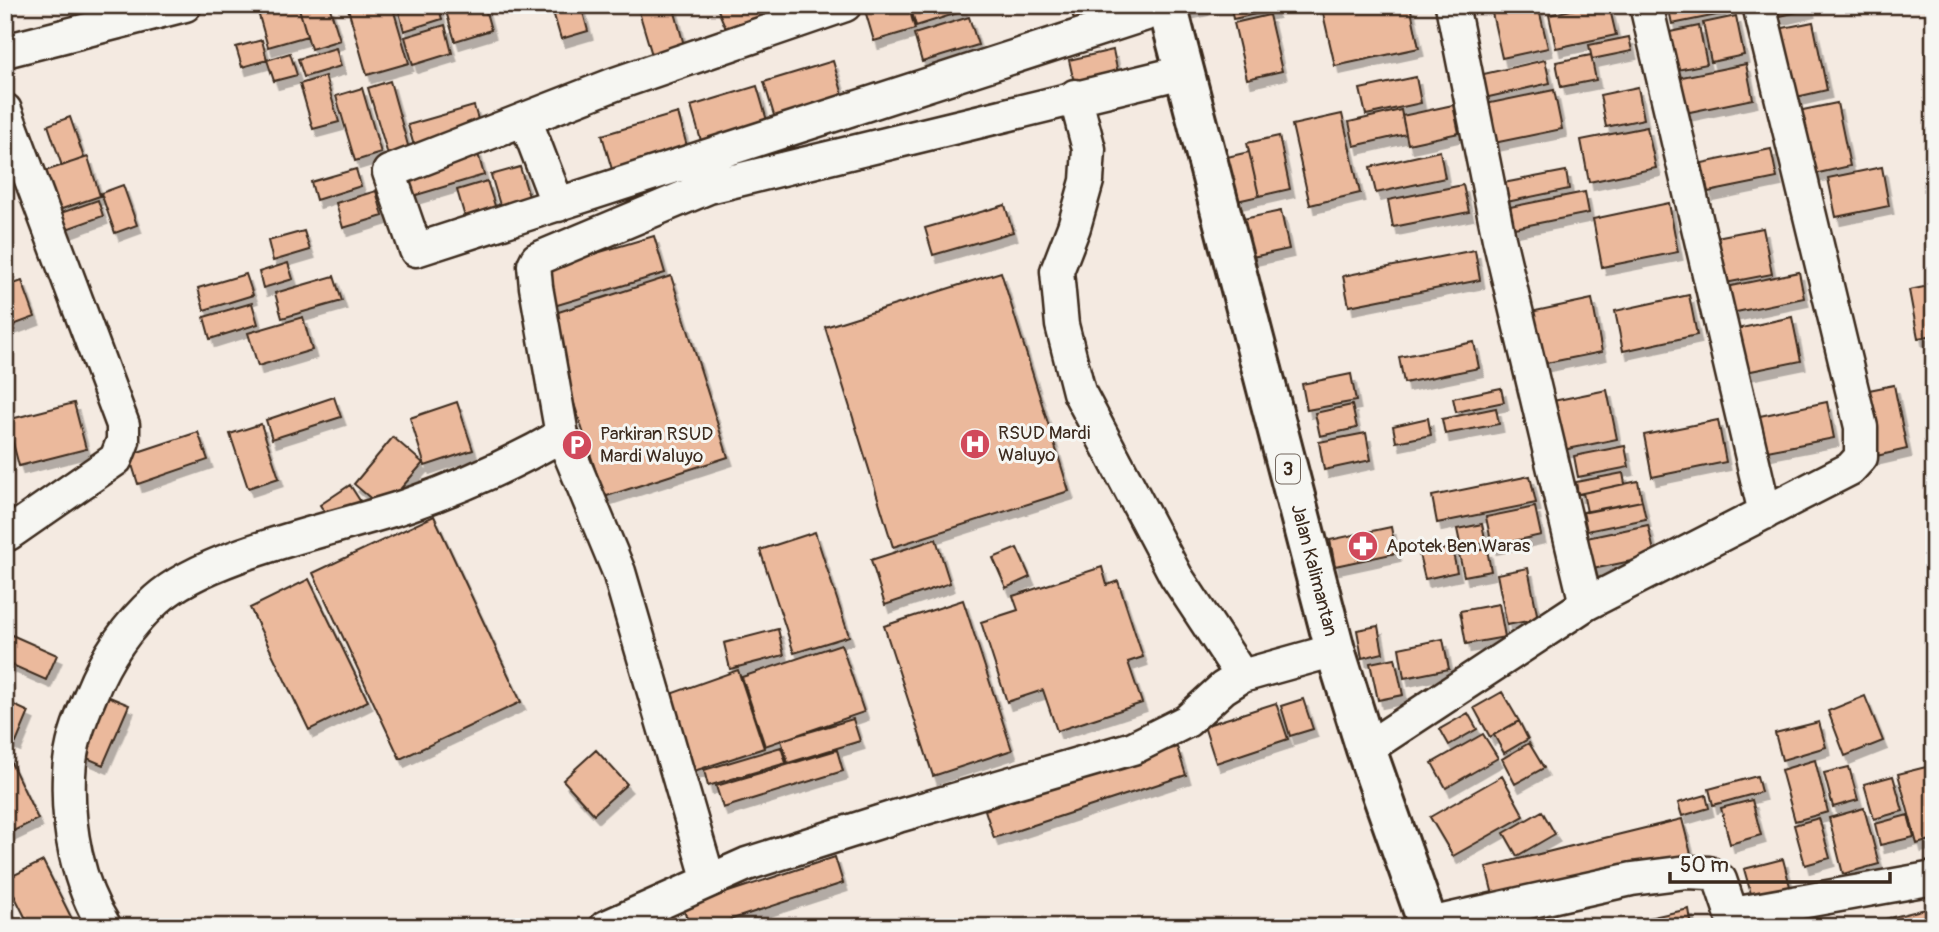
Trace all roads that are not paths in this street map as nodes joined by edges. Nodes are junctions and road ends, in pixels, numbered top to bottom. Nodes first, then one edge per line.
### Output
1 (185, 5) edge
2 (845, 5) edge
3 (1452, 5) edge
4 (1646, 5) edge
5 (1759, 5) edge
6 (1168, 6) edge
7 (5, 51) edge
8 (1183, 72) junction
9 (1075, 96) junction
10 (5, 110) edge
11 (525, 119) junction
12 (558, 205) junction
13 (562, 435) junction
14 (1765, 513) junction
15 (8, 534) dead end
16 (1586, 604) junction
17 (1335, 650) junction
18 (1242, 676) junction
19 (1366, 749) junction
20 (1934, 878) edge
21 (709, 881) junction
22 (1734, 921) edge
23 (1429, 925) edge
24 (105, 927) edge
25 (606, 927) edge

1 - 7 street
2 - 11 street
3 - 16 street
4 - 14 street
5 - 14 street
6 - 8 highway, Jalan Kalimantan / 3
6 - 12 street
8 - 9 street
8 - 17 highway, Jalan Kalimantan / 3
9 - 13 street
9 - 18 street
10 - 15 street
11 - 12 street
11 - 12 street
13 - 21 street
13 - 24 street
14 - 16 street
16 - 19 street
17 - 18 street
17 - 19 highway, Jalan Kalimantan / 3
18 - 21 street
19 - 23 highway, Jalan Kalimantan / 3
20 - 22 street
21 - 25 street
22 - 23 street

